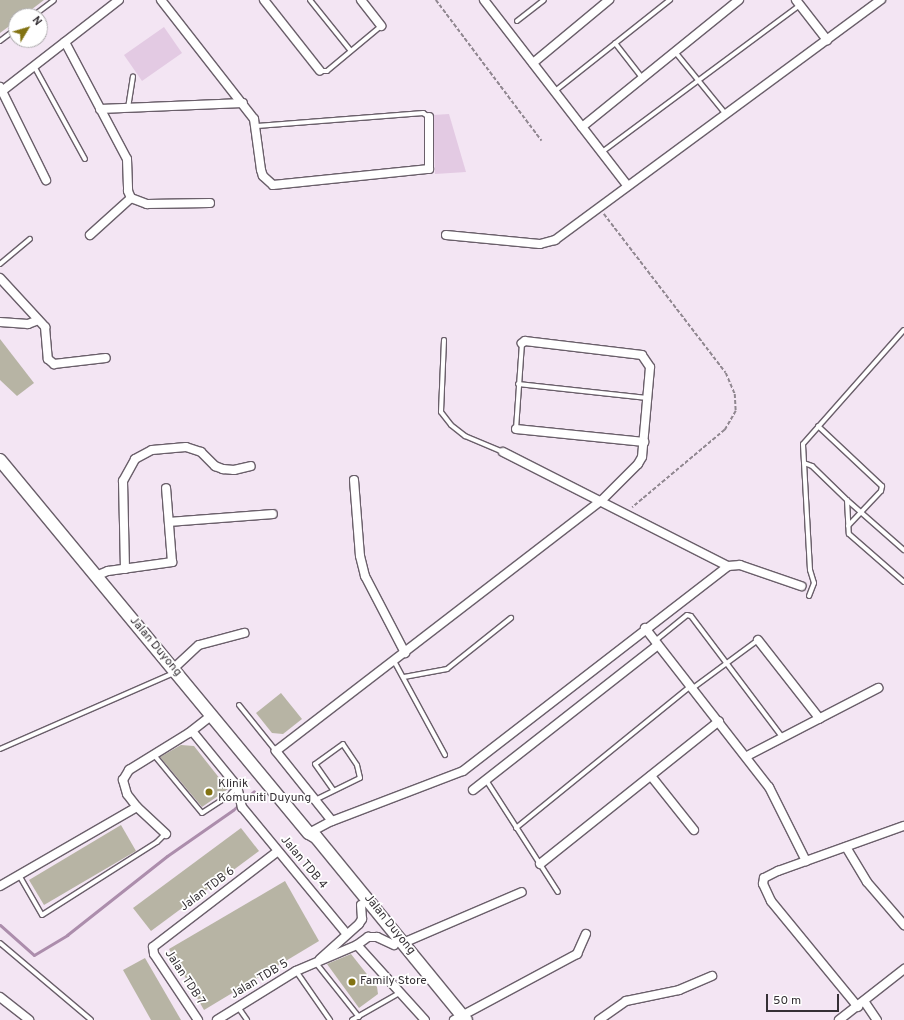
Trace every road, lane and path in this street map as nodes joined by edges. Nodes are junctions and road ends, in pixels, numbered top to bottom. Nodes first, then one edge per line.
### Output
1 (54, 0) edge
2 (161, 0) edge
3 (264, 0) edge
4 (310, 0) edge
5 (361, 0) edge
6 (436, 0) edge
7 (544, 0) edge
8 (609, 0) edge
9 (670, 0) edge
10 (739, 0) edge
11 (881, 0) edge
12 (115, 1) edge
13 (486, 1) edge
14 (798, 3) edge
15 (44, 8) edge
16 (517, 21) dead end
17 (381, 26) joint
18 (827, 40) junction
19 (65, 42) junction
20 (615, 43) junction
21 (351, 51) junction
22 (676, 53) junction
23 (533, 63) junction
24 (34, 66) junction
25 (320, 71) joint
26 (133, 76) dead end
27 (643, 79) junction
28 (698, 80) junction
29 (1, 89) edge
30 (554, 92) junction
31 (243, 103) junction
32 (128, 108) junction
33 (100, 109) junction
34 (725, 113) junction
35 (429, 117) joint
36 (257, 126) junction
37 (582, 127) junction
38 (542, 141) dead end
39 (602, 152) junction
40 (85, 159) dead end
41 (46, 180) dead end
42 (628, 186) junction
43 (131, 198) junction
44 (210, 204) dead end
45 (597, 210) junction
46 (90, 235) dead end
47 (446, 235) dead end
48 (30, 239) dead end
49 (0, 264) edge
50 (0, 278) edge
51 (36, 320) junction
52 (0, 322) edge
53 (904, 330) edge
54 (444, 340) dead end
55 (522, 343) joint
56 (106, 358) dead end
57 (518, 384) junction
58 (648, 398) junction
59 (818, 426) junction
60 (516, 429) joint
61 (644, 442) junction
62 (503, 452) joint
63 (0, 460) edge
64 (804, 463) junction
65 (252, 466) dead end
66 (354, 480) dead end
67 (166, 488) dead end
68 (847, 500) junction
69 (605, 503) junction
70 (624, 512) junction
71 (861, 512) junction
72 (273, 514) dead end
73 (169, 522) junction
74 (848, 527) junction
75 (904, 550) edge
76 (728, 566) junction
77 (125, 569) junction
78 (96, 576) junction
79 (904, 582) edge
80 (801, 586) dead end
81 (809, 596) dead end
82 (511, 618) dead end
83 (645, 628) junction
84 (244, 633) dead end
85 (758, 640) joint
86 (657, 643) junction
87 (404, 653) junction
88 (394, 661) junction
89 (726, 662) junction
90 (174, 671) junction
91 (404, 677) junction
92 (692, 687) junction
93 (878, 688) dead end
94 (239, 705) dead end
95 (211, 716) junction
96 (820, 719) junction
97 (719, 721) junction
98 (192, 731) junction
99 (783, 738) junction
100 (0, 749) edge
101 (276, 751) junction
102 (154, 754) junction
103 (445, 755) dead end
104 (747, 756) junction
105 (651, 776) junction
106 (486, 780) junction
107 (237, 786) junction
108 (333, 790) junction
109 (473, 790) dead end
110 (315, 800) junction
111 (137, 807) junction
112 (332, 821) junction
113 (904, 826) edge
114 (516, 828) junction
115 (694, 830) dead end
116 (166, 834) joint
117 (309, 834) junction
118 (846, 847) junction
119 (277, 852) junction
120 (806, 861) junction
121 (540, 864) junction
122 (19, 875) junction
123 (0, 886) edge
124 (522, 892) dead end
125 (558, 892) dead end
126 (361, 905) junction
127 (904, 925) edge
128 (346, 934) junction
129 (586, 934) dead end
130 (0, 943) edge
131 (398, 944) junction
132 (357, 945) junction
133 (153, 947) joint
134 (316, 963) junction
135 (904, 969) edge
136 (296, 971) junction
137 (712, 976) dead end
138 (401, 992) junction
139 (0, 997) edge
140 (861, 1004) junction
141 (238, 1007) junction
142 (359, 1017) junction
143 (458, 1019) edge
144 (29, 1020) edge
145 (91, 1020) edge
146 (198, 1020) edge
147 (217, 1020) edge
148 (246, 1020) edge
149 (330, 1020) edge
150 (352, 1020) edge
151 (424, 1020) edge
152 (599, 1020) edge
153 (839, 1020) edge
154 (878, 1020) edge

1 - 15 lane
2 - 31 street
3 - 25 street
4 - 21 lane
5 - 17 street
6 - 38 path
7 - 16 lane
8 - 23 street
9 - 20 lane
10 - 22 street
11 - 18 street
12 - 19 street
13 - 23 street
14 - 18 street
14 - 28 lane
17 - 21 lane
18 - 34 street
19 - 24 street
19 - 33 street
20 - 27 lane
20 - 30 lane
21 - 25 lane
22 - 27 street
22 - 28 lane
23 - 30 street
24 - 29 street
24 - 40 lane
26 - 32 lane
27 - 37 street
28 - 34 lane
28 - 39 lane
29 - 41 street
30 - 37 street
31 - 32 street
31 - 36 street
32 - 33 street
33 - 43 street
34 - 42 street
35 - 36 lane
35 - 36 street
37 - 39 street
39 - 42 street
42 - 45 street
43 - 44 street
43 - 46 street
45 - 47 street
45 - 70 path
48 - 49 lane
50 - 51 street
51 - 52 street
51 - 56 street
53 - 59 lane
54 - 62 lane
55 - 57 lane
55 - 58 street
57 - 58 lane
57 - 60 lane
58 - 61 street
59 - 64 lane
59 - 71 lane
60 - 61 street
61 - 69 street
62 - 69 street
63 - 78 main road, Jalan Duyong
64 - 68 lane
64 - 81 lane
65 - 77 street
66 - 87 street
67 - 73 street
68 - 71 lane
68 - 74 lane
69 - 70 street
69 - 87 street
70 - 76 street
71 - 74 lane
71 - 75 lane
72 - 73 street
73 - 77 street
74 - 79 lane
76 - 80 street
76 - 83 street
77 - 78 street
78 - 90 main road, Jalan Duyong
82 - 91 lane
83 - 86 street
83 - 112 street
84 - 90 street
85 - 89 lane
85 - 96 street
86 - 89 lane
86 - 92 street
86 - 106 street
87 - 88 street
88 - 91 lane
88 - 101 street
89 - 92 lane
89 - 99 lane
90 - 95 main road, Jalan Duyong
90 - 100 lane
91 - 103 lane
92 - 97 street
92 - 114 lane
93 - 96 street
94 - 101 lane
95 - 98 street
95 - 117 main road, Jalan Duyong
96 - 99 street
97 - 104 street
97 - 105 street
98 - 102 street
98 - 107 street
99 - 104 street
101 - 110 street
102 - 107 lane
102 - 111 street
104 - 120 street
105 - 115 street
105 - 121 street
106 - 109 street
106 - 114 lane
107 - 119 street, Jalan TDB 4
108 - 108 lane
108 - 110 lane
110 - 112 street
111 - 116 street
111 - 122 street
112 - 117 street
113 - 118 street
114 - 121 lane
116 - 122 lane
117 - 126 main road, Jalan Duyong
117 - 131 main road, Jalan Duyong
118 - 120 street
118 - 127 street
119 - 128 street, Jalan TDB 4
119 - 133 street, Jalan TDB 6
120 - 140 street
121 - 125 lane
122 - 123 street
124 - 131 street
126 - 128 street
126 - 131 main road, Jalan Duyong
128 - 134 street
129 - 143 street
130 - 145 lane
131 - 132 street, Jalan TDB 5
131 - 143 main road, Jalan Duyong
132 - 134 street, Jalan TDB 5
132 - 138 street
133 - 146 street, Jalan TDB 7
134 - 136 street, Jalan TDB 5
134 - 142 lane
135 - 140 street
136 - 141 street, Jalan TDB 5
136 - 149 lane
137 - 152 street
138 - 142 lane
138 - 151 street
139 - 144 street
140 - 153 street
140 - 154 street
141 - 147 street, Jalan TDB 5
141 - 148 lane
142 - 150 lane

